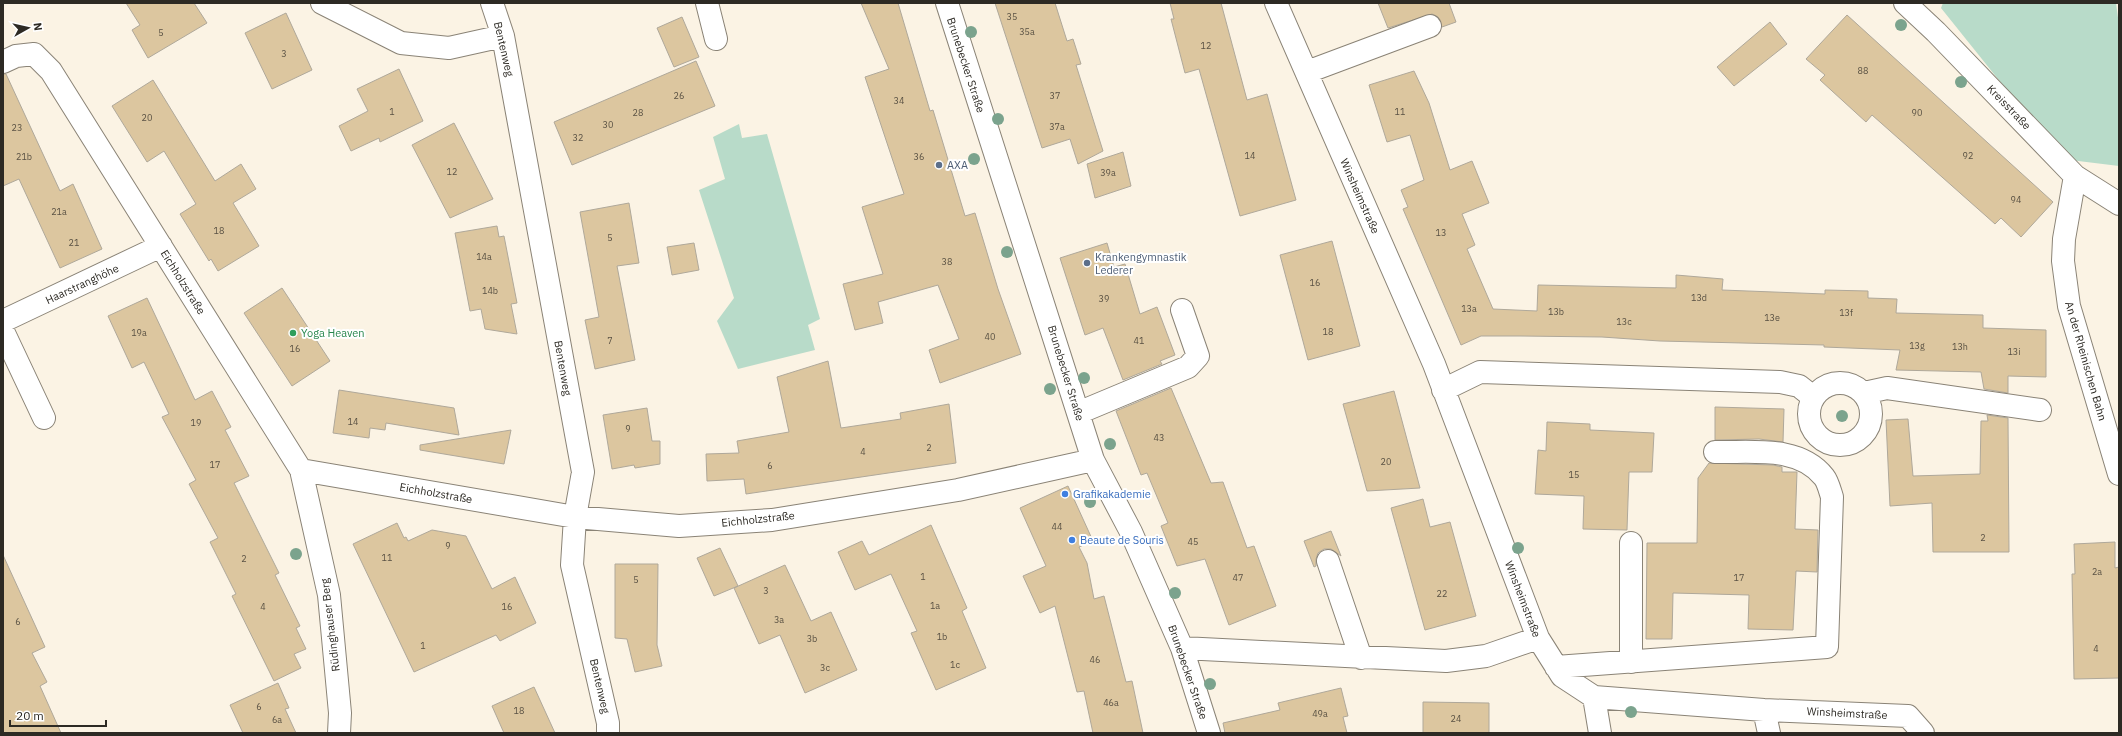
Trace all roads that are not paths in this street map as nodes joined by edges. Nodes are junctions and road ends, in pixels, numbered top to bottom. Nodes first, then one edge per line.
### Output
1 (322, 3) edge
2 (492, 3) edge
3 (707, 3) edge
4 (947, 3) edge
5 (1276, 3) edge
6 (1905, 3) edge
7 (1430, 26) dead end
8 (503, 36) junction
9 (716, 38) dead end
10 (3, 62) edge
11 (1307, 72) junction
12 (2076, 176) junction
13 (2119, 204) edge
14 (161, 246) junction
15 (1182, 310) dead end
16 (3, 321) edge
17 (3, 331) edge
18 (1443, 390) junction
19 (1864, 393) junction
20 (1813, 396) junction
21 (2040, 410) dead end
22 (1078, 413) junction
23 (44, 418) dead end
24 (1715, 452) dead end
25 (1093, 460) junction
26 (301, 470) junction
27 (2119, 474) edge
28 (575, 517) junction
29 (1631, 543) dead end
30 (1328, 561) dead end
31 (1538, 638) junction
32 (1182, 648) junction
33 (1361, 658) junction
34 (1631, 662) junction
35 (1556, 667) junction
36 (1594, 697) junction
37 (1764, 710) junction
38 (339, 733) edge
39 (608, 733) edge
40 (1209, 733) edge
41 (1600, 733) edge
42 (1769, 733) edge
43 (1923, 733) edge

1 - 8 street
2 - 8 street, Bentenweg
3 - 9 street
4 - 22 street, Brunebecker Straße
5 - 11 street, Winsheimstraße
6 - 12 street, Kreisstraße
7 - 11 street
8 - 28 street, Bentenweg
10 - 14 street, Eichholzstraße
11 - 18 street, Winsheimstraße
12 - 13 street, Kreisstraße
12 - 27 street, An der Rheinischen Bahn
14 - 16 street, Haarstranghöhe
14 - 26 street, Eichholzstraße
15 - 22 street
17 - 23 street
18 - 20 street
18 - 31 street, Winsheimstraße
19 - 20 street
19 - 20 street
19 - 21 street
22 - 25 street, Brunebecker Straße
24 - 34 street
25 - 28 street, Eichholzstraße
25 - 32 street, Brunebecker Straße
26 - 28 street, Eichholzstraße
26 - 38 street, Rüdinghauser Berg
28 - 39 street, Bentenweg
29 - 34 street
30 - 33 street
31 - 33 street
31 - 35 street, Winsheimstraße
32 - 33 street
32 - 40 street, Brunebecker Straße
34 - 35 street
35 - 36 street, Winsheimstraße
36 - 37 street, Winsheimstraße
36 - 41 street
37 - 42 street
37 - 43 street, Winsheimstraße

